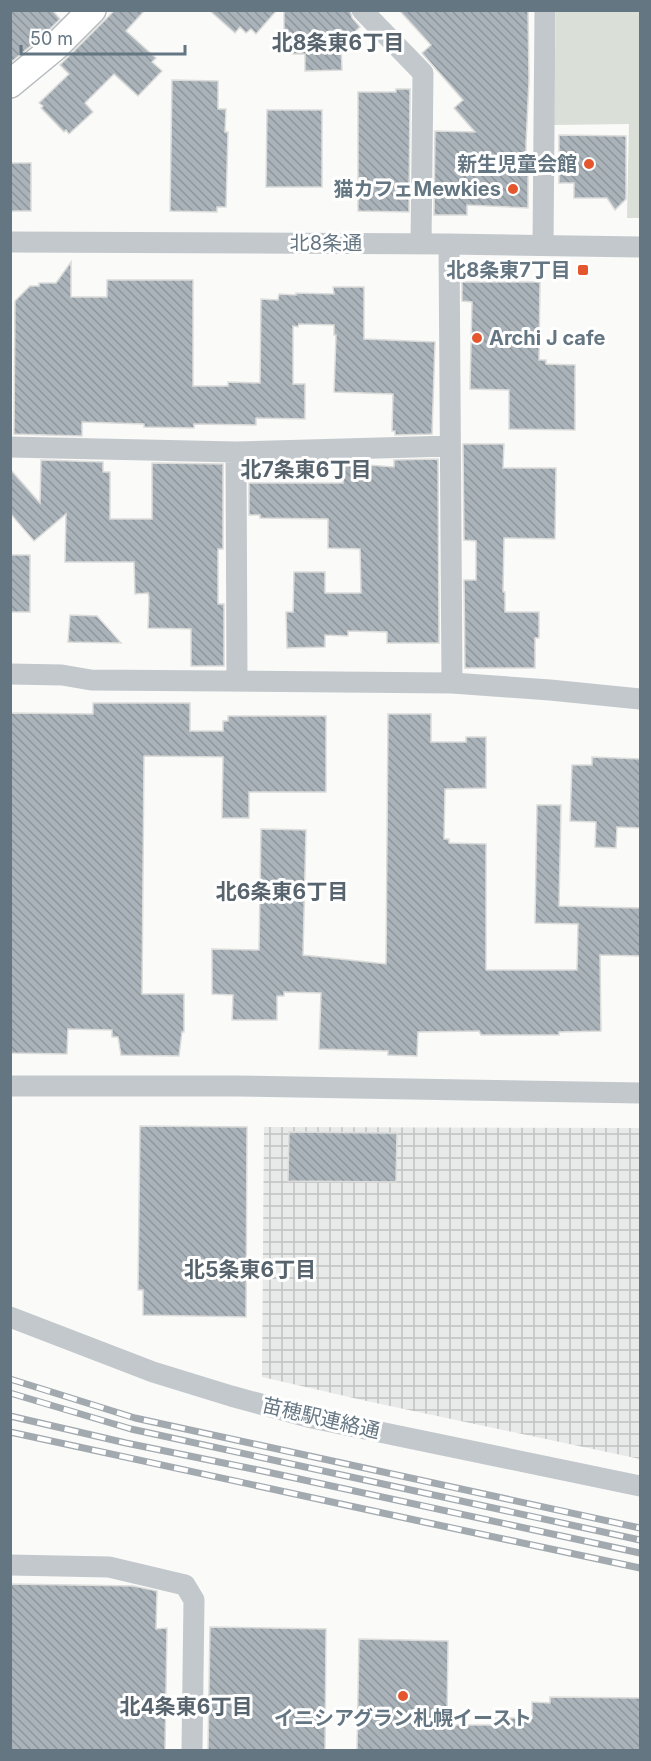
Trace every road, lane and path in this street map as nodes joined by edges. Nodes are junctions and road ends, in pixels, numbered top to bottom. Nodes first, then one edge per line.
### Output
1 (92, 10) edge
2 (362, 10) edge
3 (545, 10) edge
4 (10, 84) edge
5 (10, 242) edge
6 (422, 244) junction
7 (449, 244) junction
8 (543, 245) junction
9 (640, 247) edge
10 (450, 446) junction
11 (10, 447) edge
12 (237, 452) junction
13 (10, 674) edge
14 (237, 681) junction
15 (452, 683) junction
16 (640, 699) edge
17 (10, 1086) edge
18 (640, 1092) edge
19 (10, 1317) edge
20 (640, 1486) edge
21 (10, 1565) edge
22 (192, 1750) edge

1 - 4 main road
2 - 6 street
3 - 8 street
5 - 6 street, 北8条通
6 - 7 street, 北8条通
7 - 8 street, 北8条通
7 - 10 street
8 - 9 street, 北8条通
10 - 12 street
10 - 15 street
11 - 12 street
12 - 14 street
13 - 14 street
14 - 15 street
15 - 16 street
17 - 18 street
19 - 20 street, 苗穂駅連絡通
21 - 22 street

